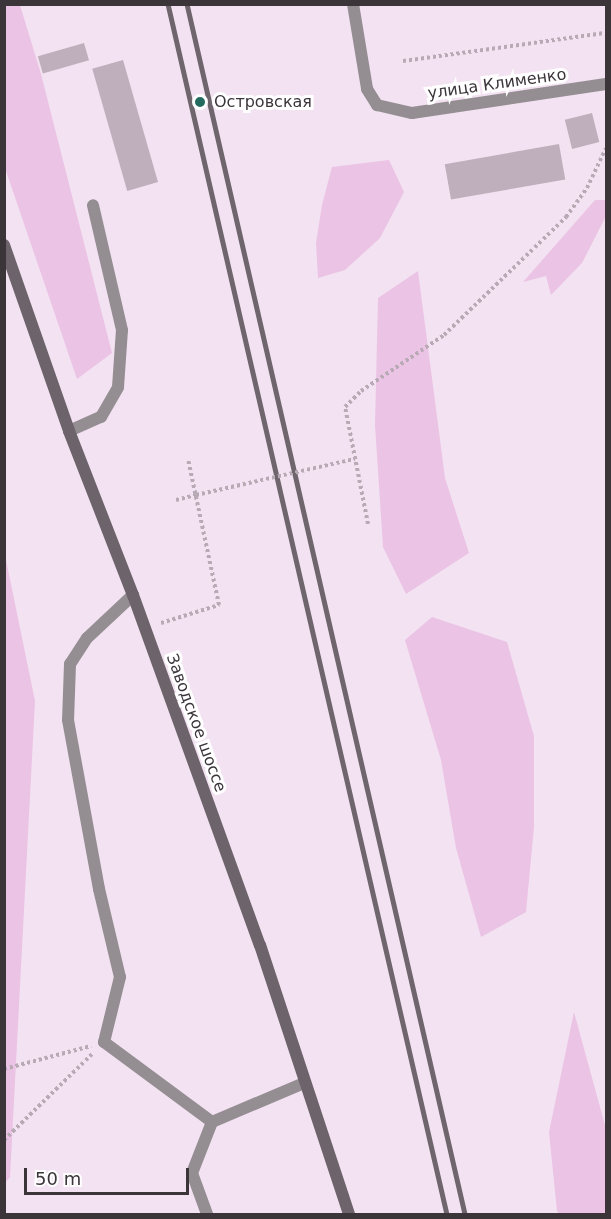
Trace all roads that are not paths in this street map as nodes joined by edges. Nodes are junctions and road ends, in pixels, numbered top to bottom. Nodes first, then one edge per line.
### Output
1 (353, 4) edge
2 (606, 84) edge
3 (93, 205) dead end
4 (4, 245) edge
5 (69, 431) junction
6 (133, 595) junction
7 (304, 1083) junction
8 (212, 1122) junction
9 (348, 1214) edge
10 (207, 1215) edge

1 - 2 street, улица Клименко
3 - 5 street
4 - 5 main road, Заводское шоссе
5 - 6 main road, Заводское шоссе
6 - 7 main road, Заводское шоссе
6 - 8 street
7 - 8 street
7 - 9 main road, Заводское шоссе
8 - 10 street

